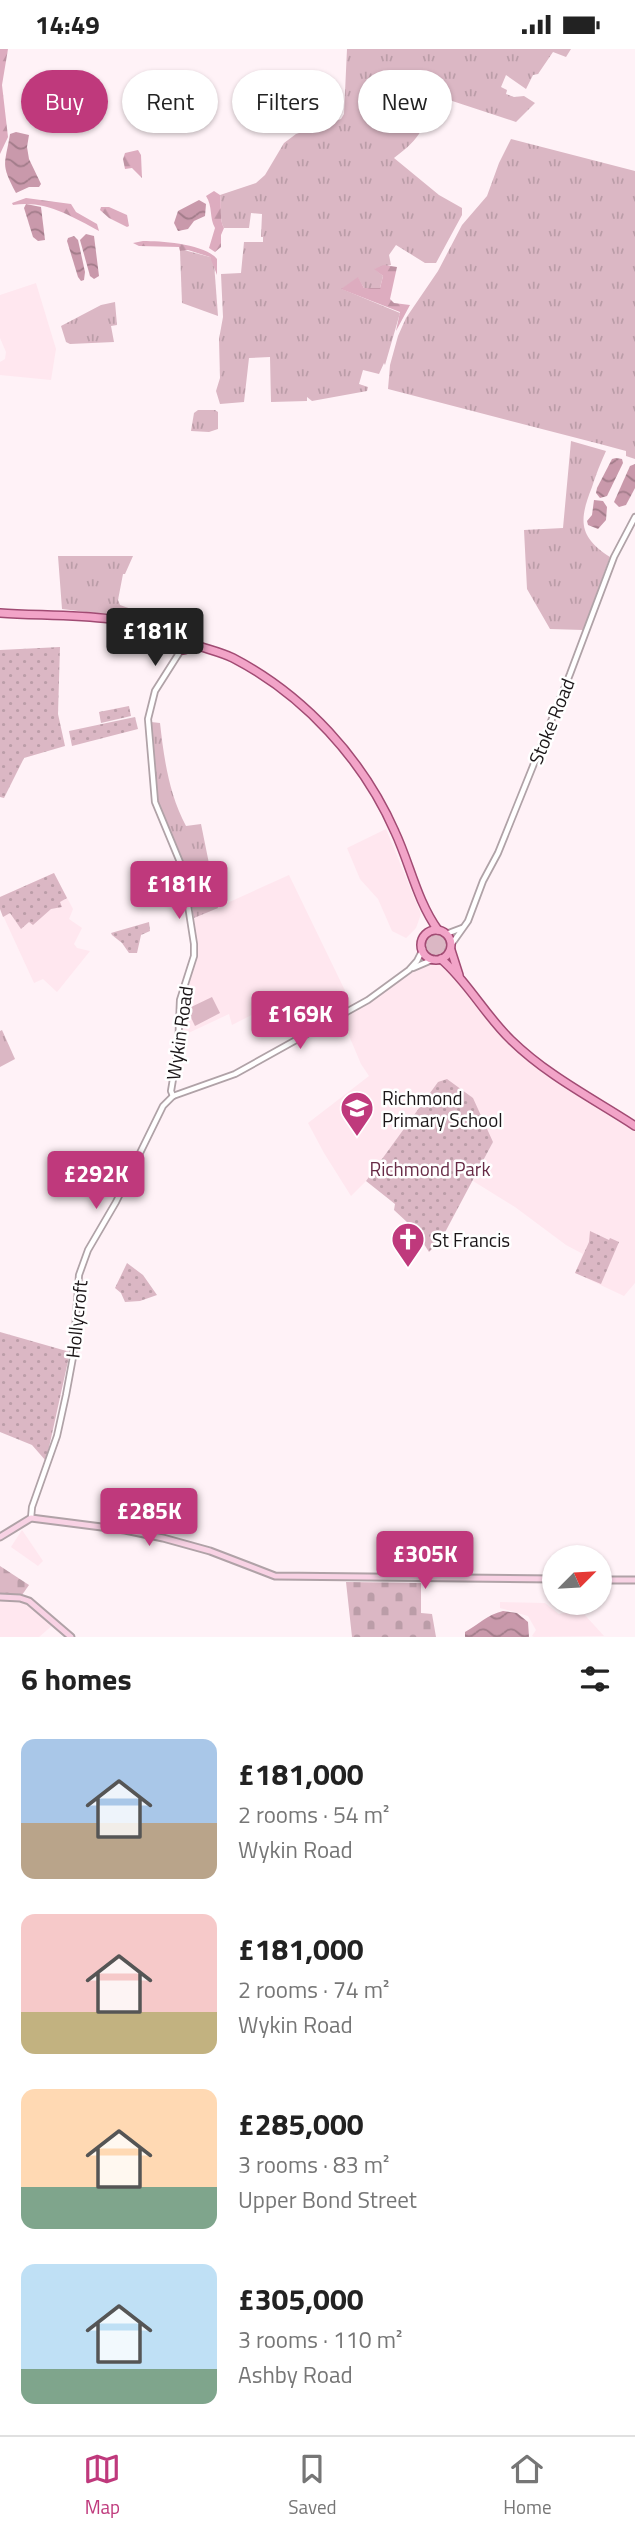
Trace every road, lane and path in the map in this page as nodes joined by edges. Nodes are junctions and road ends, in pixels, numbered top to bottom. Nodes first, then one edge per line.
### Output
1 (635, 517) edge
2 (0, 613) edge
3 (174, 636) junction
4 (193, 644) junction
5 (181, 650) junction
6 (425, 909) junction
7 (465, 926) junction
8 (442, 932) junction
9 (427, 933) junction
10 (451, 947) junction
11 (422, 949) junction
12 (437, 959) junction
13 (409, 970) junction
14 (459, 976) junction
15 (173, 1095) junction
16 (635, 1126) edge
17 (31, 1518) junction
18 (0, 1537) edge
19 (542, 1579) edge
20 (612, 1580) edge
21 (635, 1580) edge
22 (0, 1597) edge
23 (71, 1637) edge

1 - 7 street, Stoke Road
2 - 3 main road
3 - 4 main road
3 - 5 main road
4 - 5 main road
4 - 6 main road
5 - 15 street, Wykin Road
6 - 8 main road
6 - 9 main road
7 - 8 street
7 - 10 street, Stoke Road
8 - 9 main road
8 - 10 main road
9 - 11 main road
10 - 12 main road
10 - 14 main road
11 - 12 main road
11 - 13 street
12 - 13 street
12 - 14 main road
13 - 15 street
14 - 16 main road
15 - 17 street, Hollycroft
17 - 18 main road
17 - 19 main road
20 - 21 main road
22 - 23 main road

